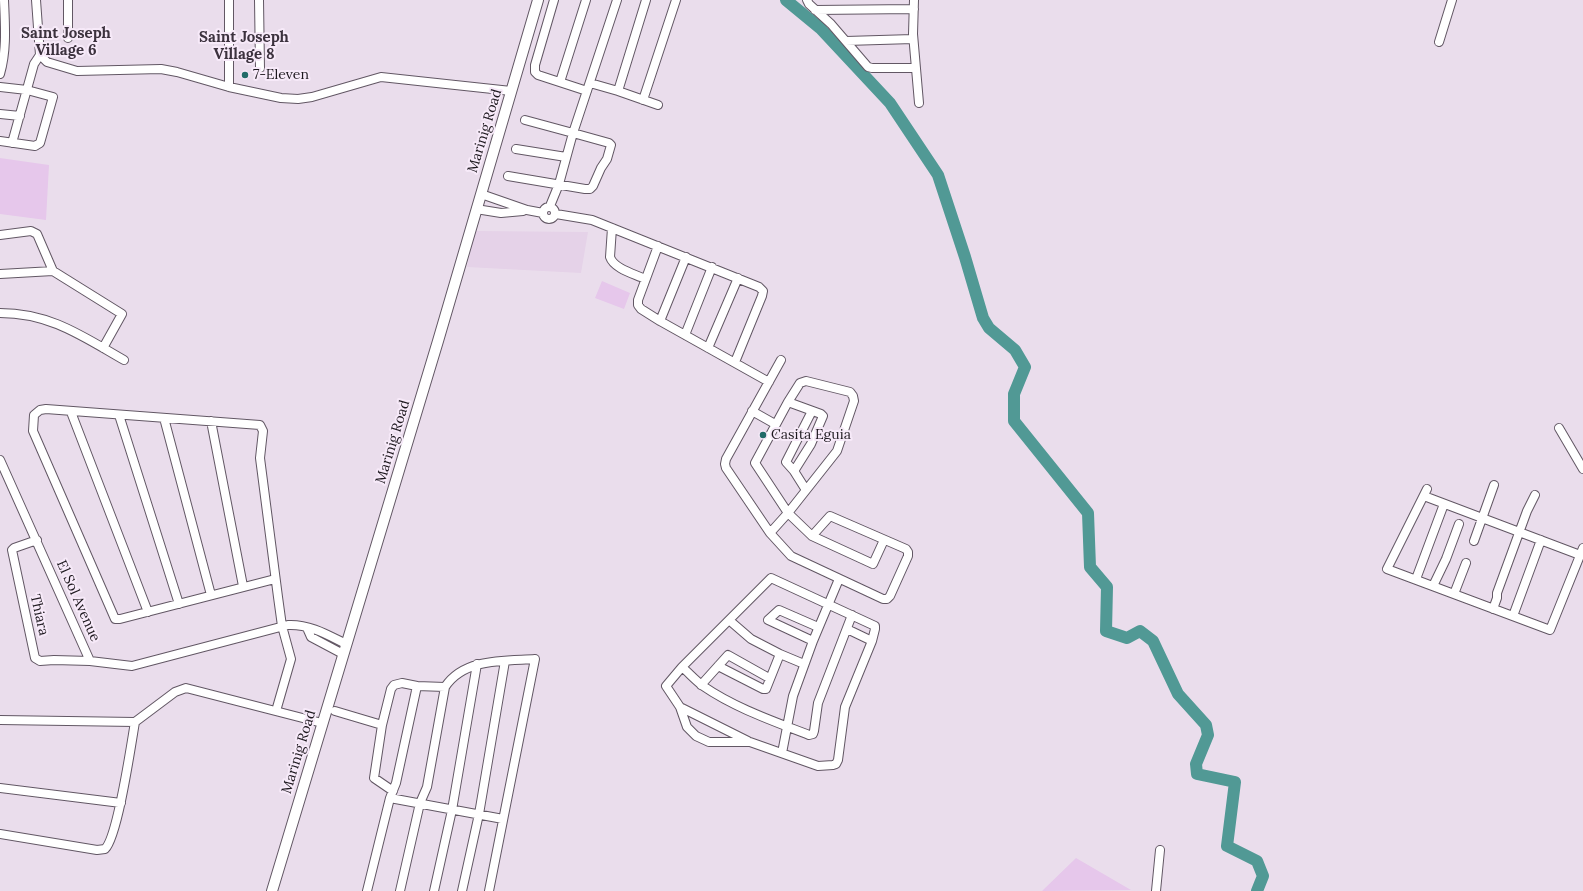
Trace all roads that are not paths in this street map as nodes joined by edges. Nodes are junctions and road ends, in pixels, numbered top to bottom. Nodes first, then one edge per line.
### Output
1 (4, 0) edge
2 (36, 0) edge
3 (68, 0) edge
4 (229, 0) edge
5 (259, 0) edge
6 (538, 0) edge
7 (554, 0) edge
8 (586, 0) edge
9 (617, 0) edge
10 (646, 0) edge
11 (676, 0) edge
12 (807, 0) edge
13 (1452, 0) edge
14 (914, 4) edge
15 (815, 10) junction
16 (3, 33) edge
17 (68, 38) dead end
18 (913, 39) junction
19 (846, 41) junction
20 (1439, 42) dead end
21 (40, 56) junction
22 (2, 60) edge
23 (260, 68) dead end
24 (916, 68) junction
25 (0, 74) edge
26 (560, 82) junction
27 (0, 87) edge
28 (229, 87) junction
29 (589, 87) junction
30 (26, 90) junction
31 (511, 91) junction
32 (618, 91) junction
33 (643, 100) junction
34 (919, 103) dead end
35 (658, 105) dead end
36 (0, 114) edge
37 (20, 116) junction
38 (525, 120) dead end
39 (573, 134) junction
40 (0, 141) edge
41 (12, 143) junction
42 (516, 149) dead end
43 (566, 157) junction
44 (508, 176) dead end
45 (559, 184) junction
46 (481, 194) junction
47 (550, 206) junction
48 (476, 209) junction
49 (527, 210) junction
50 (543, 213) junction
51 (556, 214) junction
52 (612, 228) junction
53 (0, 235) edge
54 (658, 246) junction
55 (686, 257) junction
56 (712, 267) junction
57 (53, 271) junction
58 (0, 274) edge
59 (738, 278) junction
60 (645, 279) junction
61 (0, 313) edge
62 (660, 321) junction
63 (685, 335) junction
64 (103, 348) junction
65 (708, 348) junction
66 (124, 360) dead end
67 (781, 360) dead end
68 (735, 362) junction
69 (769, 382) junction
70 (788, 402) junction
71 (752, 411) junction
72 (812, 411) junction
73 (71, 412) junction
74 (119, 415) junction
75 (164, 418) junction
76 (211, 421) junction
77 (775, 424) junction
78 (1559, 428) dead end
79 (0, 460) edge
80 (1583, 469) edge
81 (794, 471) junction
82 (1494, 485) dead end
83 (806, 490) junction
84 (1535, 495) dead end
85 (1444, 504) junction
86 (788, 513) junction
87 (1481, 518) junction
88 (1459, 524) dead end
89 (1520, 532) junction
90 (770, 533) junction
91 (812, 536) junction
92 (37, 540) junction
93 (884, 540) junction
94 (1540, 540) junction
95 (1474, 541) dead end
96 (1582, 552) edge
97 (1466, 563) dead end
98 (275, 579) junction
99 (839, 579) junction
100 (1416, 579) junction
101 (243, 586) junction
102 (1433, 586) junction
103 (1454, 594) junction
104 (211, 595) junction
105 (179, 604) junction
106 (828, 605) junction
107 (1493, 609) junction
108 (148, 612) junction
109 (852, 615) junction
110 (1513, 616) junction
111 (729, 620) junction
112 (282, 626) junction
113 (818, 627) junction
114 (848, 629) junction
115 (813, 641) junction
116 (872, 641) junction
117 (345, 649) junction
118 (780, 654) junction
119 (90, 660) junction
120 (505, 661) junction
121 (477, 664) junction
122 (804, 664) junction
123 (718, 666) junction
124 (682, 667) junction
125 (770, 678) junction
126 (701, 685) junction
127 (417, 686) junction
128 (445, 688) junction
129 (680, 707) junction
130 (276, 711) junction
131 (336, 711) dead end
132 (0, 720) edge
133 (135, 722) junction
134 (322, 723) junction
135 (382, 725) junction
136 (788, 727) junction
137 (750, 742) junction
138 (782, 753) junction
139 (0, 788) edge
140 (392, 795) junction
141 (121, 803) junction
142 (420, 803) junction
143 (452, 810) junction
144 (479, 814) junction
145 (504, 819) junction
146 (0, 834) edge
147 (1160, 850) dead end
148 (272, 891) edge
149 (366, 891) edge
150 (400, 891) edge
151 (434, 891) edge
152 (462, 891) edge
153 (489, 891) edge
154 (1156, 891) edge

1 - 16 street
2 - 21 street
3 - 17 street
4 - 28 street
5 - 23 street
6 - 31 street, Marinig Road
7 - 26 street
8 - 26 street
9 - 29 street
10 - 32 street
11 - 33 street
12 - 15 street
13 - 20 street
14 - 15 street
14 - 18 street
15 - 19 street
16 - 22 street
18 - 19 street
18 - 24 street
19 - 24 street
21 - 28 street
21 - 30 street
22 - 25 street
24 - 34 street
26 - 29 street
27 - 30 street
28 - 31 street
29 - 32 street
29 - 39 street
30 - 37 street
30 - 41 street
31 - 46 street, Marinig Road
32 - 33 street
33 - 35 street
36 - 37 street
37 - 41 street
38 - 39 street
39 - 43 street
39 - 45 street
40 - 41 street
42 - 43 street
43 - 45 street
44 - 45 street
45 - 47 street
46 - 48 street, Marinig Road
46 - 49 street
47 - 50 street
47 - 51 street
48 - 49 street
48 - 117 street, Marinig Road
49 - 50 street
50 - 51 street
51 - 52 street
52 - 54 street
52 - 60 street
53 - 57 street
54 - 55 street
54 - 60 street
55 - 56 street
55 - 62 street
56 - 59 street
56 - 63 street
57 - 58 street
57 - 64 street
59 - 65 street
59 - 68 street
60 - 62 street
61 - 64 street
62 - 63 street
63 - 65 street
64 - 66 street
65 - 68 street
67 - 69 street
68 - 69 street
69 - 71 street
70 - 72 street
70 - 77 street
70 - 83 street
71 - 77 street
71 - 90 street
72 - 81 street
72 - 81 street
73 - 74 street
73 - 108 street
73 - 108 street
74 - 75 street
74 - 105 street
75 - 76 street
75 - 104 street
76 - 98 street
76 - 101 street
77 - 86 street
78 - 80 street
79 - 92 street, El Sol Avenue
81 - 83 street
82 - 87 street
83 - 86 street
84 - 89 street
85 - 87 street
85 - 100 street
85 - 100 street
86 - 90 street
86 - 91 street
87 - 89 street
87 - 95 street
88 - 102 street
89 - 94 street
89 - 107 street
90 - 99 street
91 - 93 street
91 - 93 street
92 - 119 street, El Sol Avenue
92 - 119 street, Thiara
93 - 99 street
94 - 96 street
94 - 110 street
96 - 110 street
97 - 103 street
98 - 101 street
98 - 112 street
99 - 106 street
100 - 102 street
101 - 104 street
102 - 103 street
103 - 107 street
104 - 105 street
105 - 108 street
106 - 109 street
106 - 111 street
106 - 113 street
107 - 110 street
109 - 114 street
109 - 116 street
111 - 118 street
111 - 124 street
112 - 117 street, El Sol Avenue
112 - 119 street, El Sol Avenue
112 - 130 street
113 - 115 street
113 - 115 street
114 - 116 street
114 - 136 street
115 - 122 street
116 - 138 street
117 - 134 street, Marinig Road
118 - 122 street
118 - 125 street
120 - 121 street
120 - 144 street
120 - 145 street
121 - 128 street
121 - 143 street
122 - 136 street
123 - 125 street
123 - 125 street
123 - 126 street
124 - 126 street
124 - 129 street
126 - 136 street
127 - 128 street
127 - 135 street
127 - 140 street
128 - 142 street
129 - 137 street
129 - 137 street
130 - 133 street
130 - 134 street
131 - 135 street
132 - 133 street
133 - 141 street
134 - 148 street, Marinig Road
135 - 140 street
136 - 138 street
137 - 138 street
139 - 141 street
140 - 142 street
140 - 149 street
141 - 146 street
142 - 143 street
142 - 150 street
143 - 144 street
143 - 151 street
144 - 145 street
144 - 152 street
145 - 153 street
147 - 154 street

